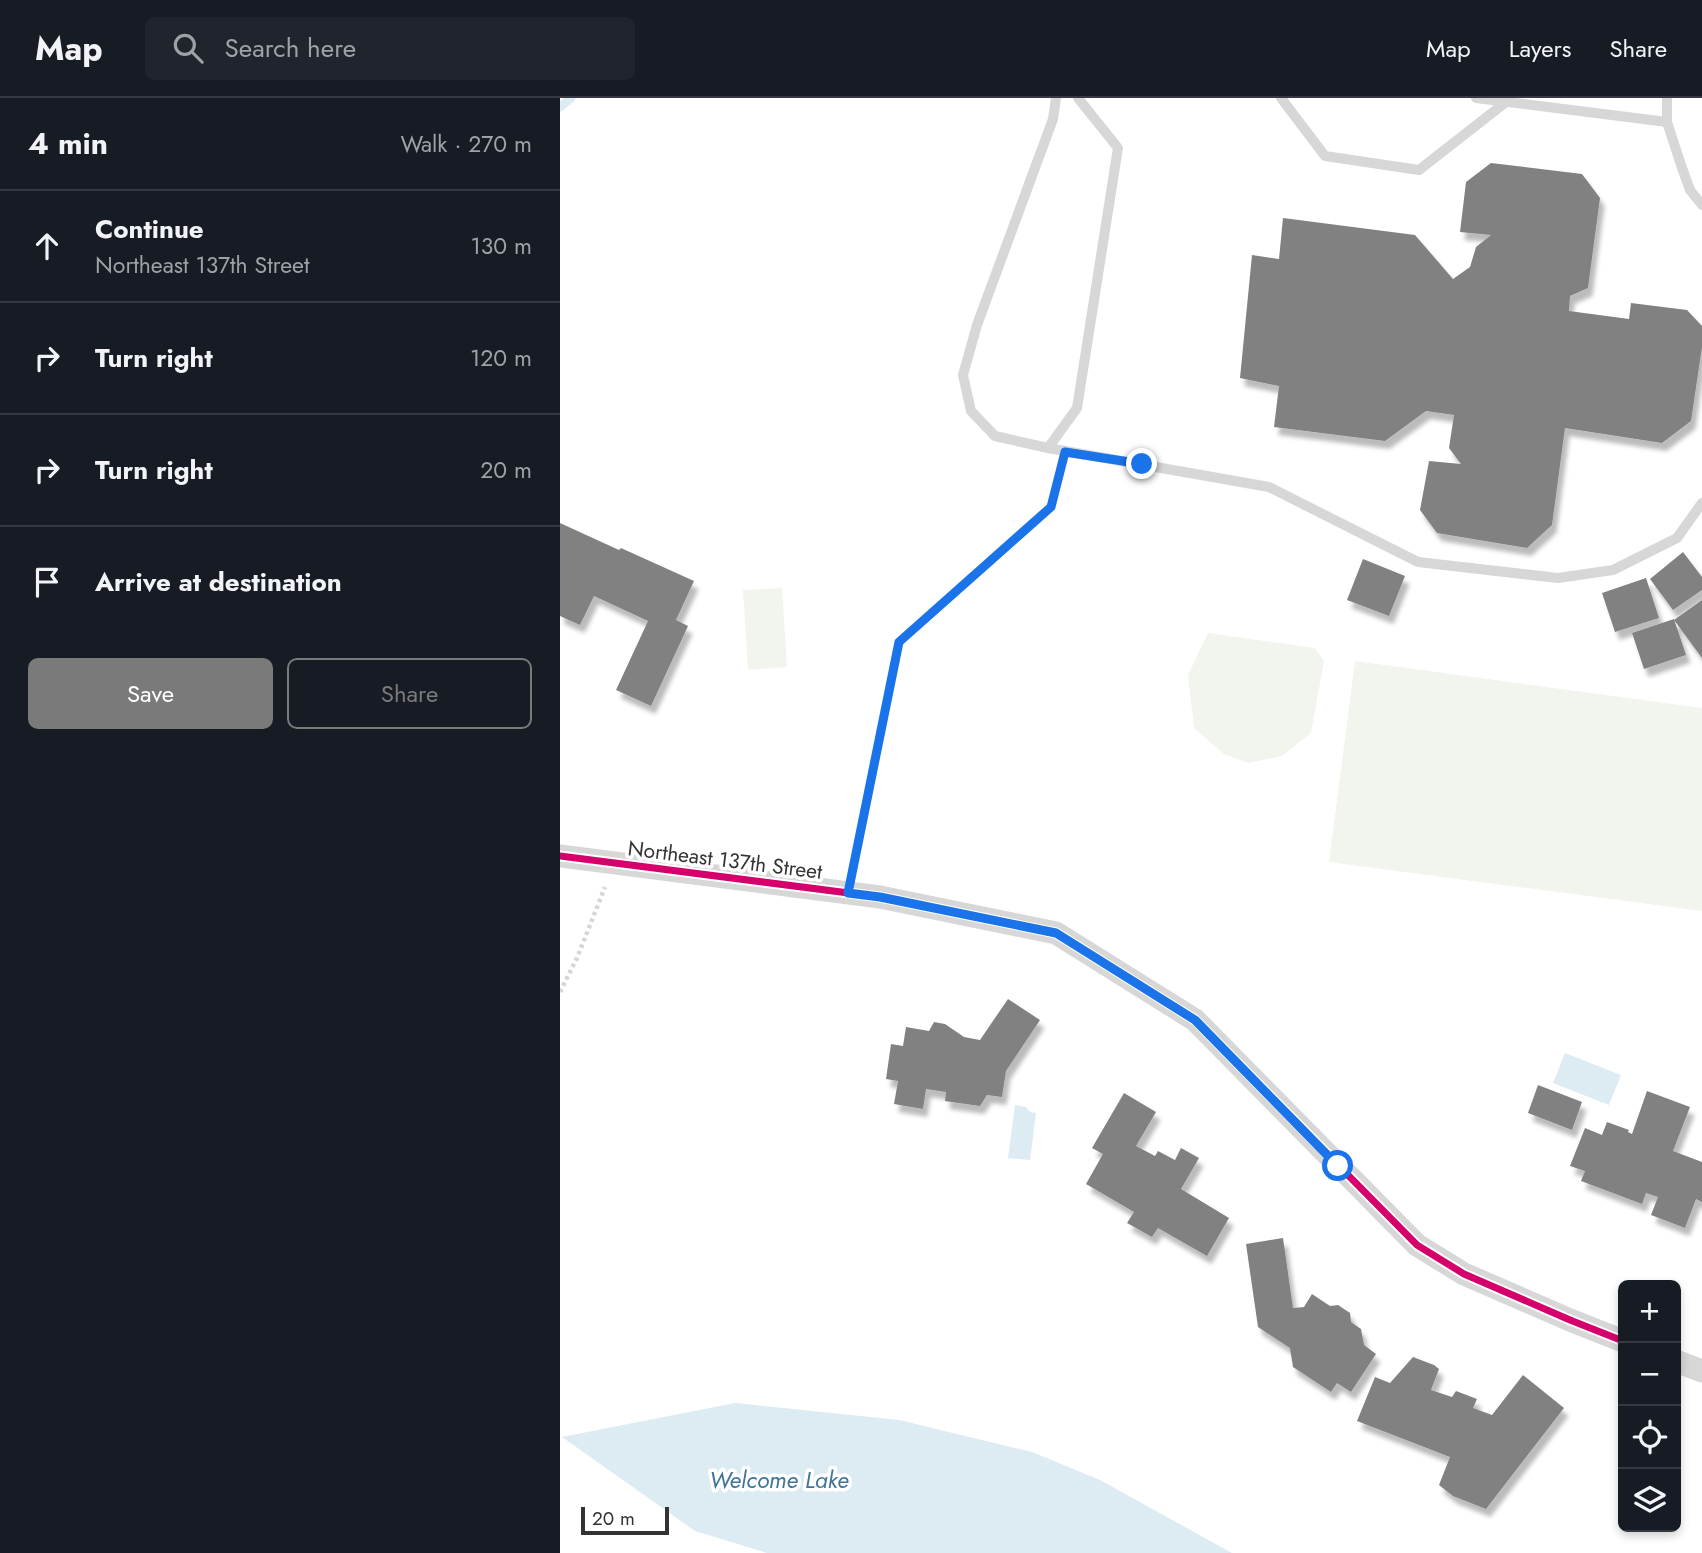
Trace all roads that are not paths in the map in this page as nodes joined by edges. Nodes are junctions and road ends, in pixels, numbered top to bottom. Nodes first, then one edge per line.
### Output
1 (1056, 98) edge
2 (1079, 98) edge
3 (1281, 98) edge
4 (1476, 98) edge
5 (1667, 98) edge
6 (1506, 102) junction
7 (1667, 122) junction
8 (1702, 205) edge
9 (1048, 449) junction
10 (1702, 503) edge
11 (560, 856) edge
12 (1618, 1338) edge
13 (1681, 1363) edge
14 (1702, 1371) edge

1 - 9 lane
2 - 9 lane
3 - 6 lane
4 - 6 lane
5 - 7 lane
6 - 7 lane
7 - 8 lane
9 - 10 lane
11 - 12 street, Northeast 137th Street
13 - 14 street

